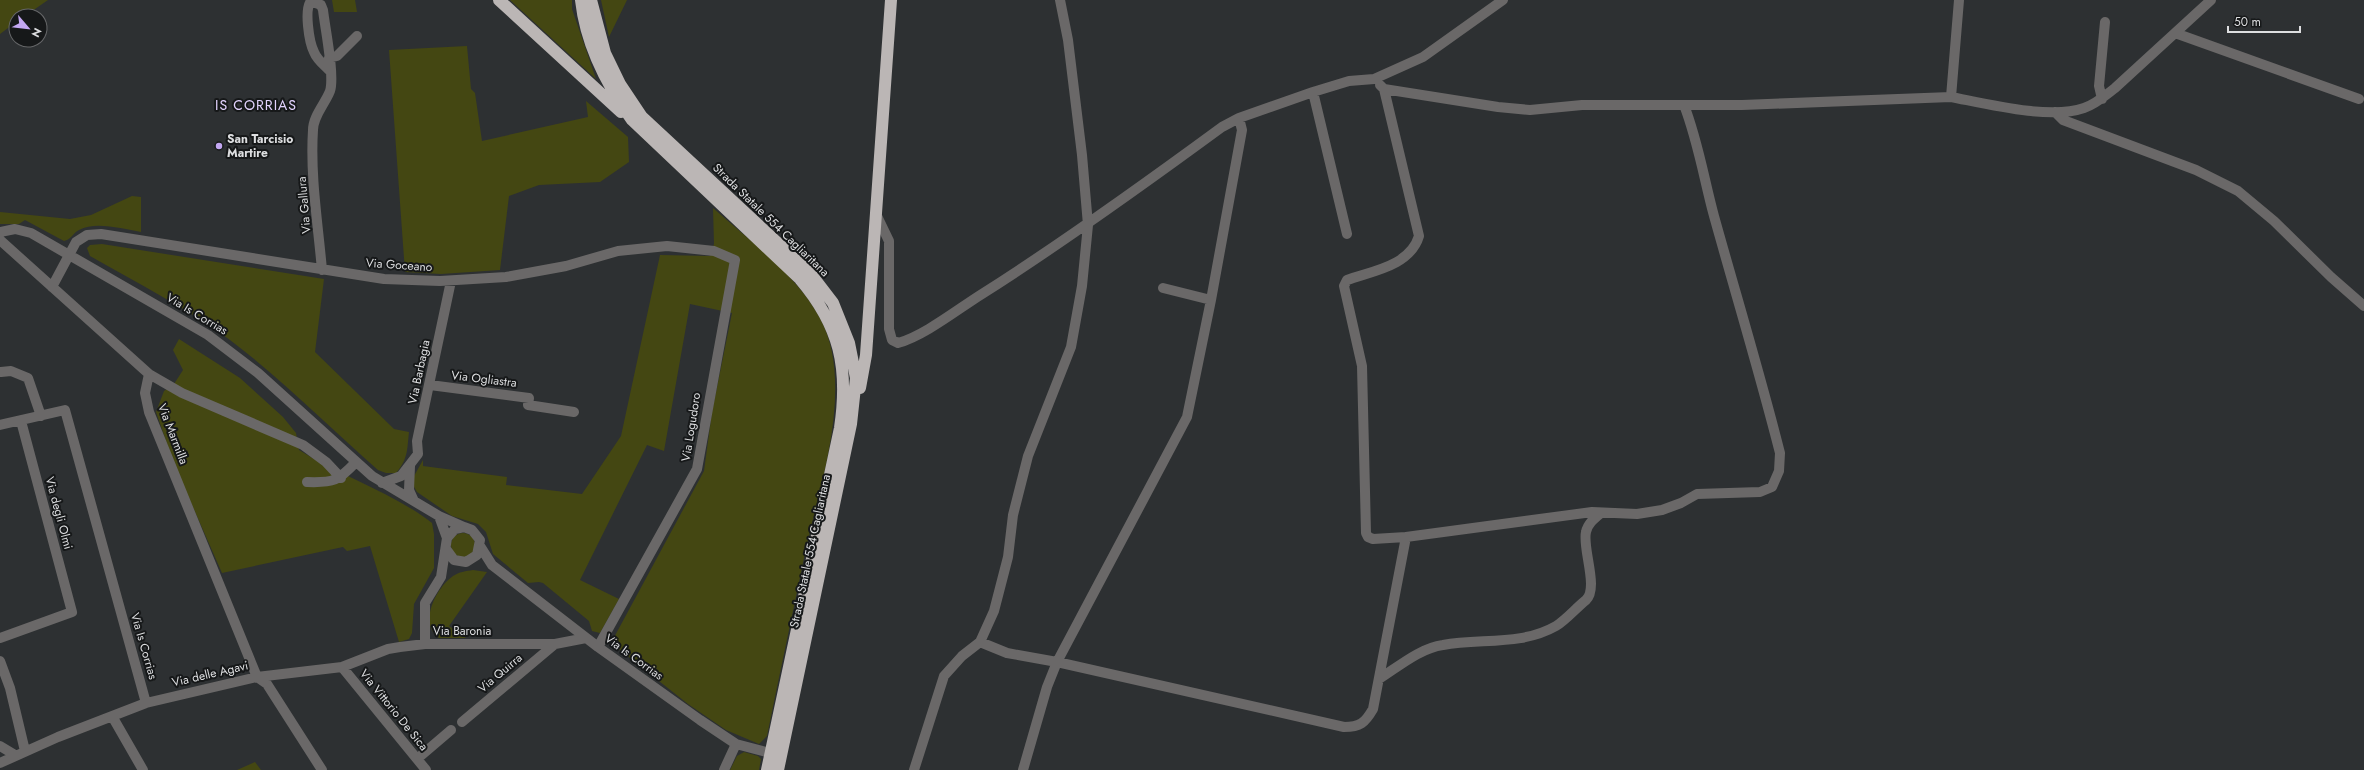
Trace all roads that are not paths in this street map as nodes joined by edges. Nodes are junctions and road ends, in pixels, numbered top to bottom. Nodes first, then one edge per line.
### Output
1 (499, 0) edge
2 (581, 0) edge
3 (591, 0) edge
4 (892, 0) edge
5 (1060, 0) edge
6 (1503, 0) edge
7 (1959, 0) edge
8 (2211, 0) edge
9 (2105, 22) dead end
10 (2175, 33) junction
11 (357, 36) dead end
12 (329, 58) junction
13 (330, 71) junction
14 (1374, 79) junction
15 (1384, 89) junction
16 (1313, 92) junction
17 (1951, 97) junction
18 (2102, 99) junction
19 (2359, 99) dead end
20 (1684, 105) junction
21 (2055, 112) junction
22 (1239, 118) junction
23 (632, 120) junction
24 (876, 214) junction
25 (1088, 225) junction
26 (0, 232) edge
27 (1347, 234) dead end
28 (0, 240) edge
29 (70, 255) junction
30 (735, 260) joint
31 (322, 270) junction
32 (451, 281) junction
33 (52, 287) junction
34 (1163, 288) dead end
35 (1211, 300) junction
36 (2364, 306) edge
37 (1, 372) edge
38 (149, 374) junction
39 (430, 385) junction
40 (574, 412) dead end
41 (41, 416) junction
42 (20, 420) junction
43 (851, 424) junction
44 (0, 425) edge
45 (356, 462) junction
46 (410, 466) junction
47 (341, 478) junction
48 (307, 482) dead end
49 (382, 483) junction
50 (414, 501) junction
51 (1601, 513) junction
52 (439, 516) junction
53 (464, 527) junction
54 (1406, 537) junction
55 (447, 538) junction
56 (480, 546) junction
57 (446, 549) junction
58 (465, 562) junction
59 (492, 565) junction
60 (441, 577) junction
61 (0, 638) edge
62 (586, 638) junction
63 (980, 642) junction
64 (425, 644) junction
65 (555, 644) junction
66 (598, 647) junction
67 (0, 661) edge
68 (1057, 662) junction
69 (342, 668) junction
70 (257, 677) junction
71 (1379, 679) junction
72 (146, 703) junction
73 (112, 716) junction
74 (462, 722) dead end
75 (451, 730) dead end
76 (736, 744) junction
77 (0, 746) edge
78 (25, 751) junction
79 (770, 753) junction
80 (15, 755) junction
81 (417, 759) junction
82 (0, 763) edge
83 (777, 769) edge
84 (143, 770) edge
85 (322, 770) edge
86 (426, 770) edge
87 (724, 770) edge
88 (914, 770) edge
89 (1023, 770) edge

1 - 23 highway
2 - 23 highway, Strada Statale 554 Cagliaritana
3 - 43 highway, Strada Statale 554 Cagliaritana
4 - 24 highway
5 - 25 street
6 - 14 street
7 - 17 street
8 - 10 street
9 - 18 street
10 - 18 street
10 - 19 street
11 - 12 street
12 - 13 street, Via Gallura
12 - 13 street, Via Gallura
13 - 31 street, Via Gallura
14 - 15 street
14 - 16 street
15 - 20 street
15 - 54 street
16 - 22 street
16 - 27 street
17 - 20 street
17 - 21 street
18 - 21 street
20 - 51 street
21 - 36 street
22 - 25 street
22 - 35 street
23 - 79 highway, Strada Statale 554 Cagliaritana
24 - 25 street
24 - 43 highway
25 - 63 street
26 - 29 street, Via Is Corrias
28 - 33 street
29 - 31 street, Via Goceano
29 - 33 street
29 - 45 street, Via Is Corrias
30 - 32 street, Via Goceano
30 - 66 street, Via Logudoro
31 - 32 street, Via Goceano
32 - 39 street, Via Barbagia
33 - 38 street
34 - 35 street
35 - 68 street
37 - 41 street
38 - 47 street
38 - 70 street, Via Marmilla
39 - 40 street, Via Ogliastra
39 - 46 street, Via Barbagia
41 - 42 street
41 - 72 street, Via Is Corrias
42 - 44 street
42 - 61 street, Via degli Olmi
43 - 83 highway, Strada Statale 554 Cagliaritana
45 - 47 street
45 - 49 street, Via Is Corrias
46 - 49 street
46 - 50 street
47 - 48 street
49 - 50 street, Via Is Corrias
50 - 52 street, Via Is Corrias
51 - 54 street
51 - 71 street
52 - 53 street, Via Is Corrias
52 - 55 street
53 - 55 street
53 - 56 street
54 - 71 street
55 - 57 street
56 - 58 street
56 - 59 street, Via Is Corrias
57 - 58 street
57 - 60 street
58 - 59 street, Via Is Corrias
58 - 60 street
59 - 62 street, Via Is Corrias
60 - 64 street
62 - 65 street, Via Baronia
62 - 66 street, Via Is Corrias
63 - 68 street
63 - 88 street
64 - 65 street, Via Baronia
64 - 69 street, Via Baronia
65 - 74 street, Via Quirra
66 - 76 street, Via Is Corrias
67 - 78 street
68 - 71 street
68 - 89 street
69 - 70 street, Via delle Agavi
69 - 81 street, Via Vittorio De Sica
70 - 72 street, Via delle Agavi
70 - 85 street
72 - 73 street, Via delle Agavi
73 - 78 street, Via delle Agavi
73 - 84 street
75 - 81 street
76 - 79 street, Via Is Corrias
76 - 87 street
77 - 80 street
78 - 80 street, Via delle Agavi
79 - 83 highway, Strada Statale 554 Cagliaritana
80 - 82 street, Via delle Agavi
81 - 86 street, Via Vittorio De Sica

